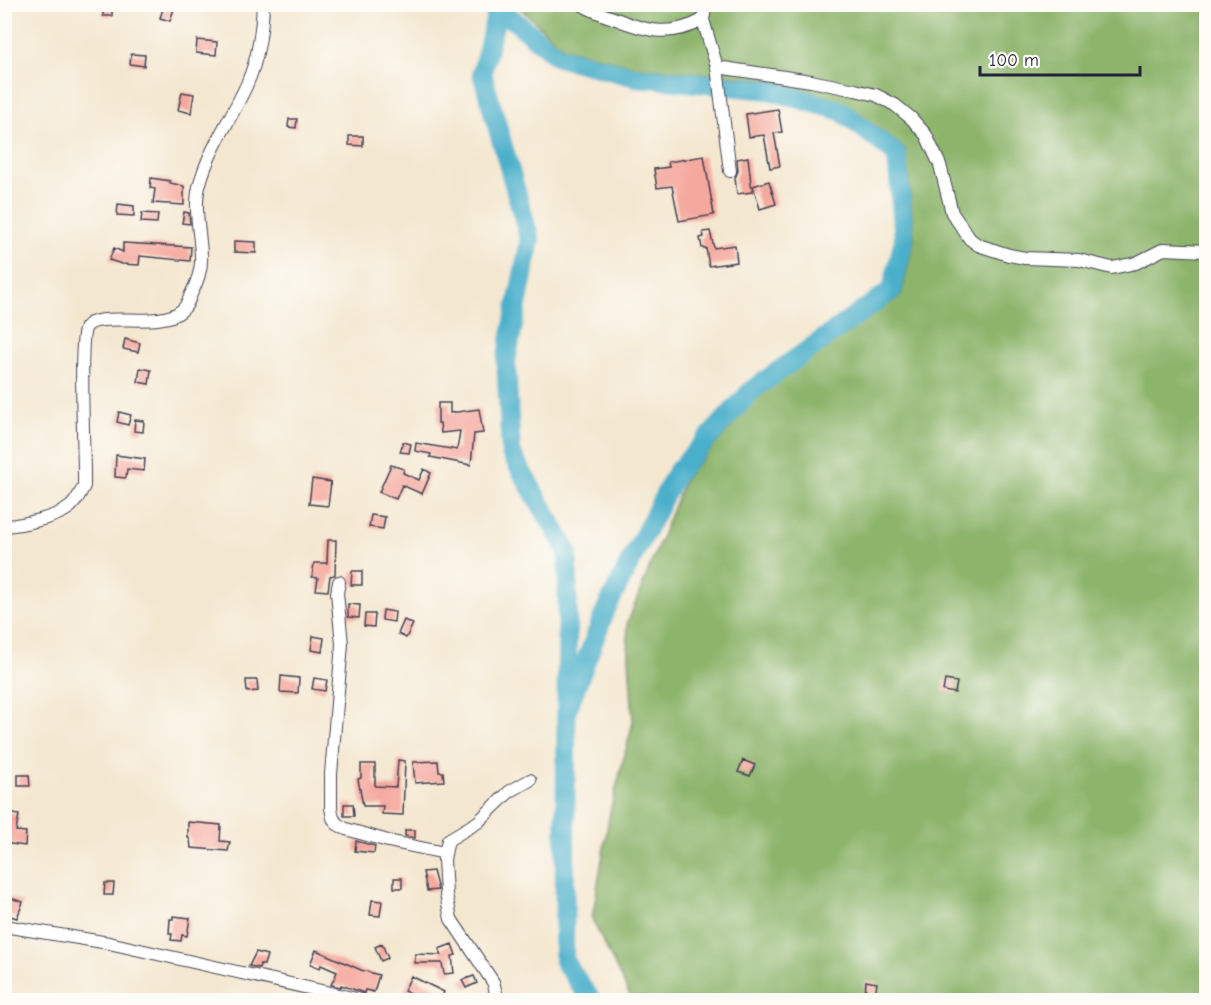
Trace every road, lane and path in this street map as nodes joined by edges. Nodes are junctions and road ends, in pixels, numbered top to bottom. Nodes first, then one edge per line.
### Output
1 (263, 4) edge
2 (581, 4) edge
3 (706, 4) edge
4 (703, 20) junction
5 (717, 67) junction
6 (730, 171) dead end
7 (1206, 251) edge
8 (4, 526) edge
9 (339, 582) dead end
10 (530, 780) dead end
11 (445, 853) junction
12 (4, 926) edge
13 (340, 999) edge
14 (361, 1000) edge
15 (498, 1000) edge

1 - 8 street
2 - 4 street
3 - 4 street
4 - 5 street
5 - 6 street
5 - 7 street
9 - 11 street
10 - 11 street
11 - 15 street
12 - 13 street
13 - 14 street

